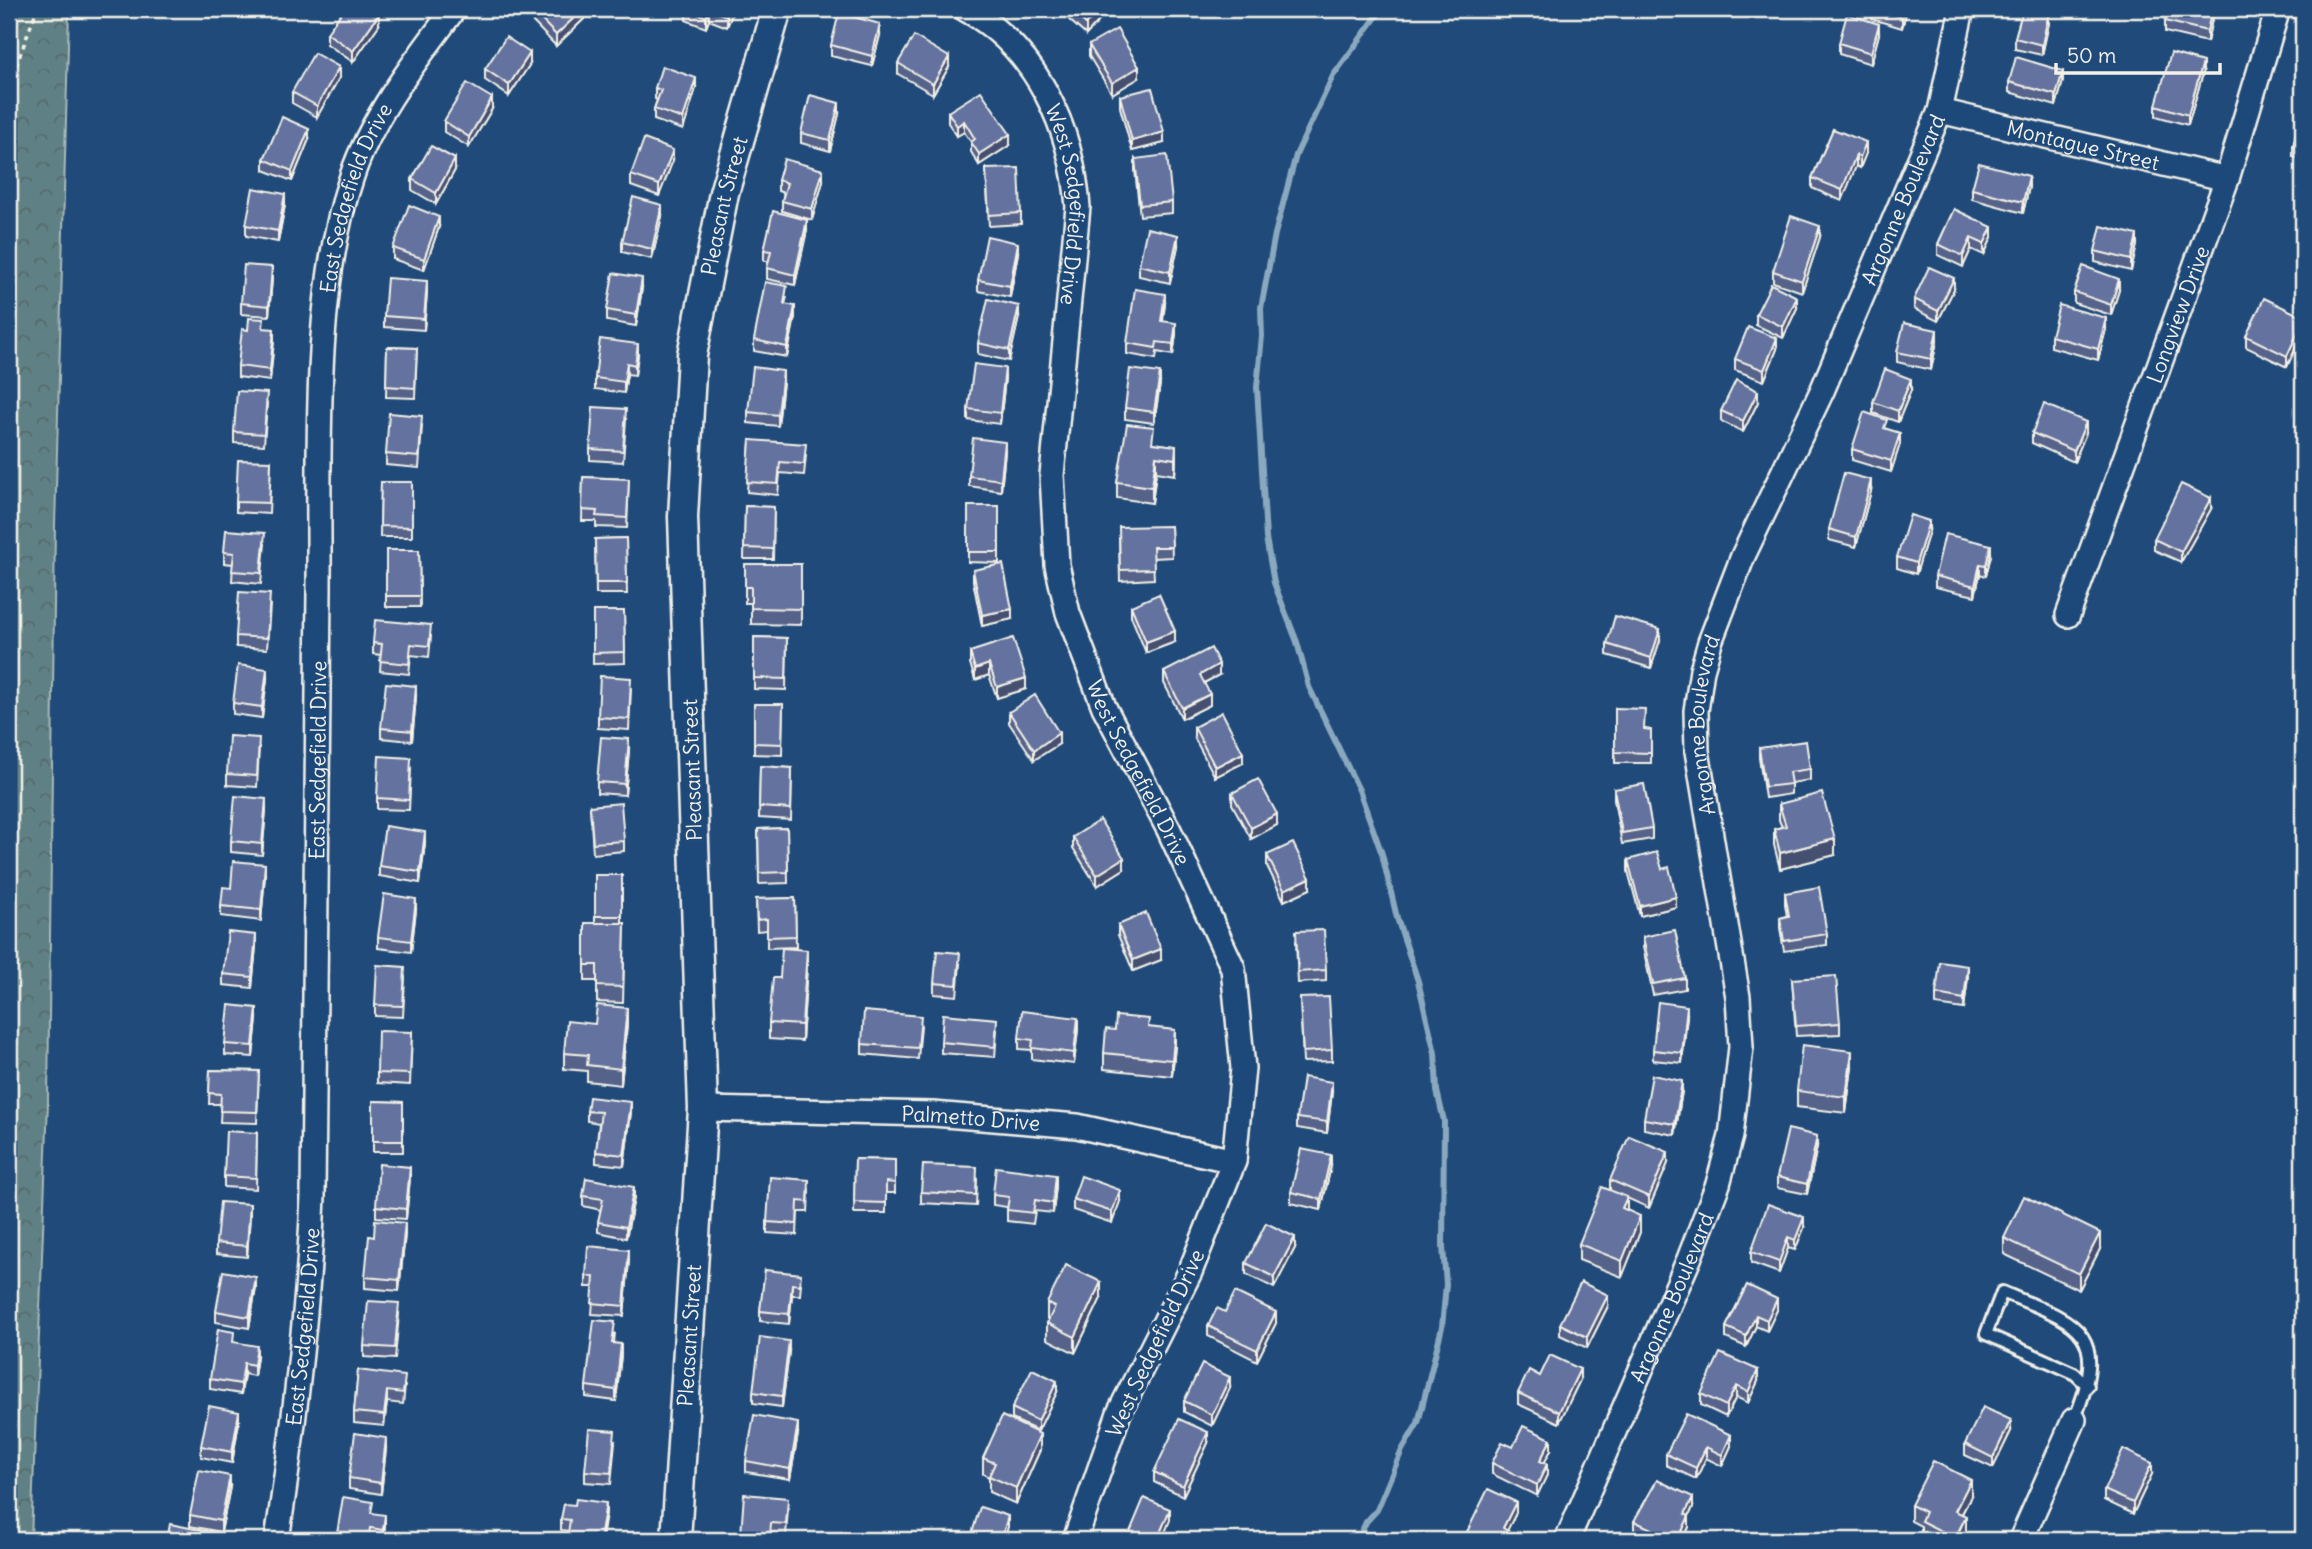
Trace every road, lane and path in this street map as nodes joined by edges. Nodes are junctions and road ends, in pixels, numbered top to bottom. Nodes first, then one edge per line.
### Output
1 (37, 9) edge
2 (454, 9) edge
3 (777, 9) edge
4 (965, 9) edge
5 (1962, 9) edge
6 (2278, 9) edge
7 (9, 85) edge
8 (1940, 111) junction
9 (2227, 179) junction
10 (2068, 615) dead end
11 (703, 1109) junction
12 (1234, 1161) junction
13 (2088, 1386) junction
14 (2074, 1420) joint
15 (2029, 1537) edge
16 (277, 1540) edge
17 (676, 1540) edge
18 (1075, 1540) edge
19 (1567, 1540) edge

1 - 7 path
2 - 16 street, East Sedgefield Drive
3 - 11 street, Pleasant Street
4 - 12 street, West Sedgefield Drive
5 - 8 street, Argonne Boulevard
6 - 9 street, Longview Drive
8 - 9 street, Montague Street
8 - 19 street, Argonne Boulevard
9 - 10 street, Longview Drive
11 - 12 street, Palmetto Drive
11 - 17 street, Pleasant Street
12 - 18 street, West Sedgefield Drive
13 - 13 lane
13 - 14 lane
14 - 15 street

